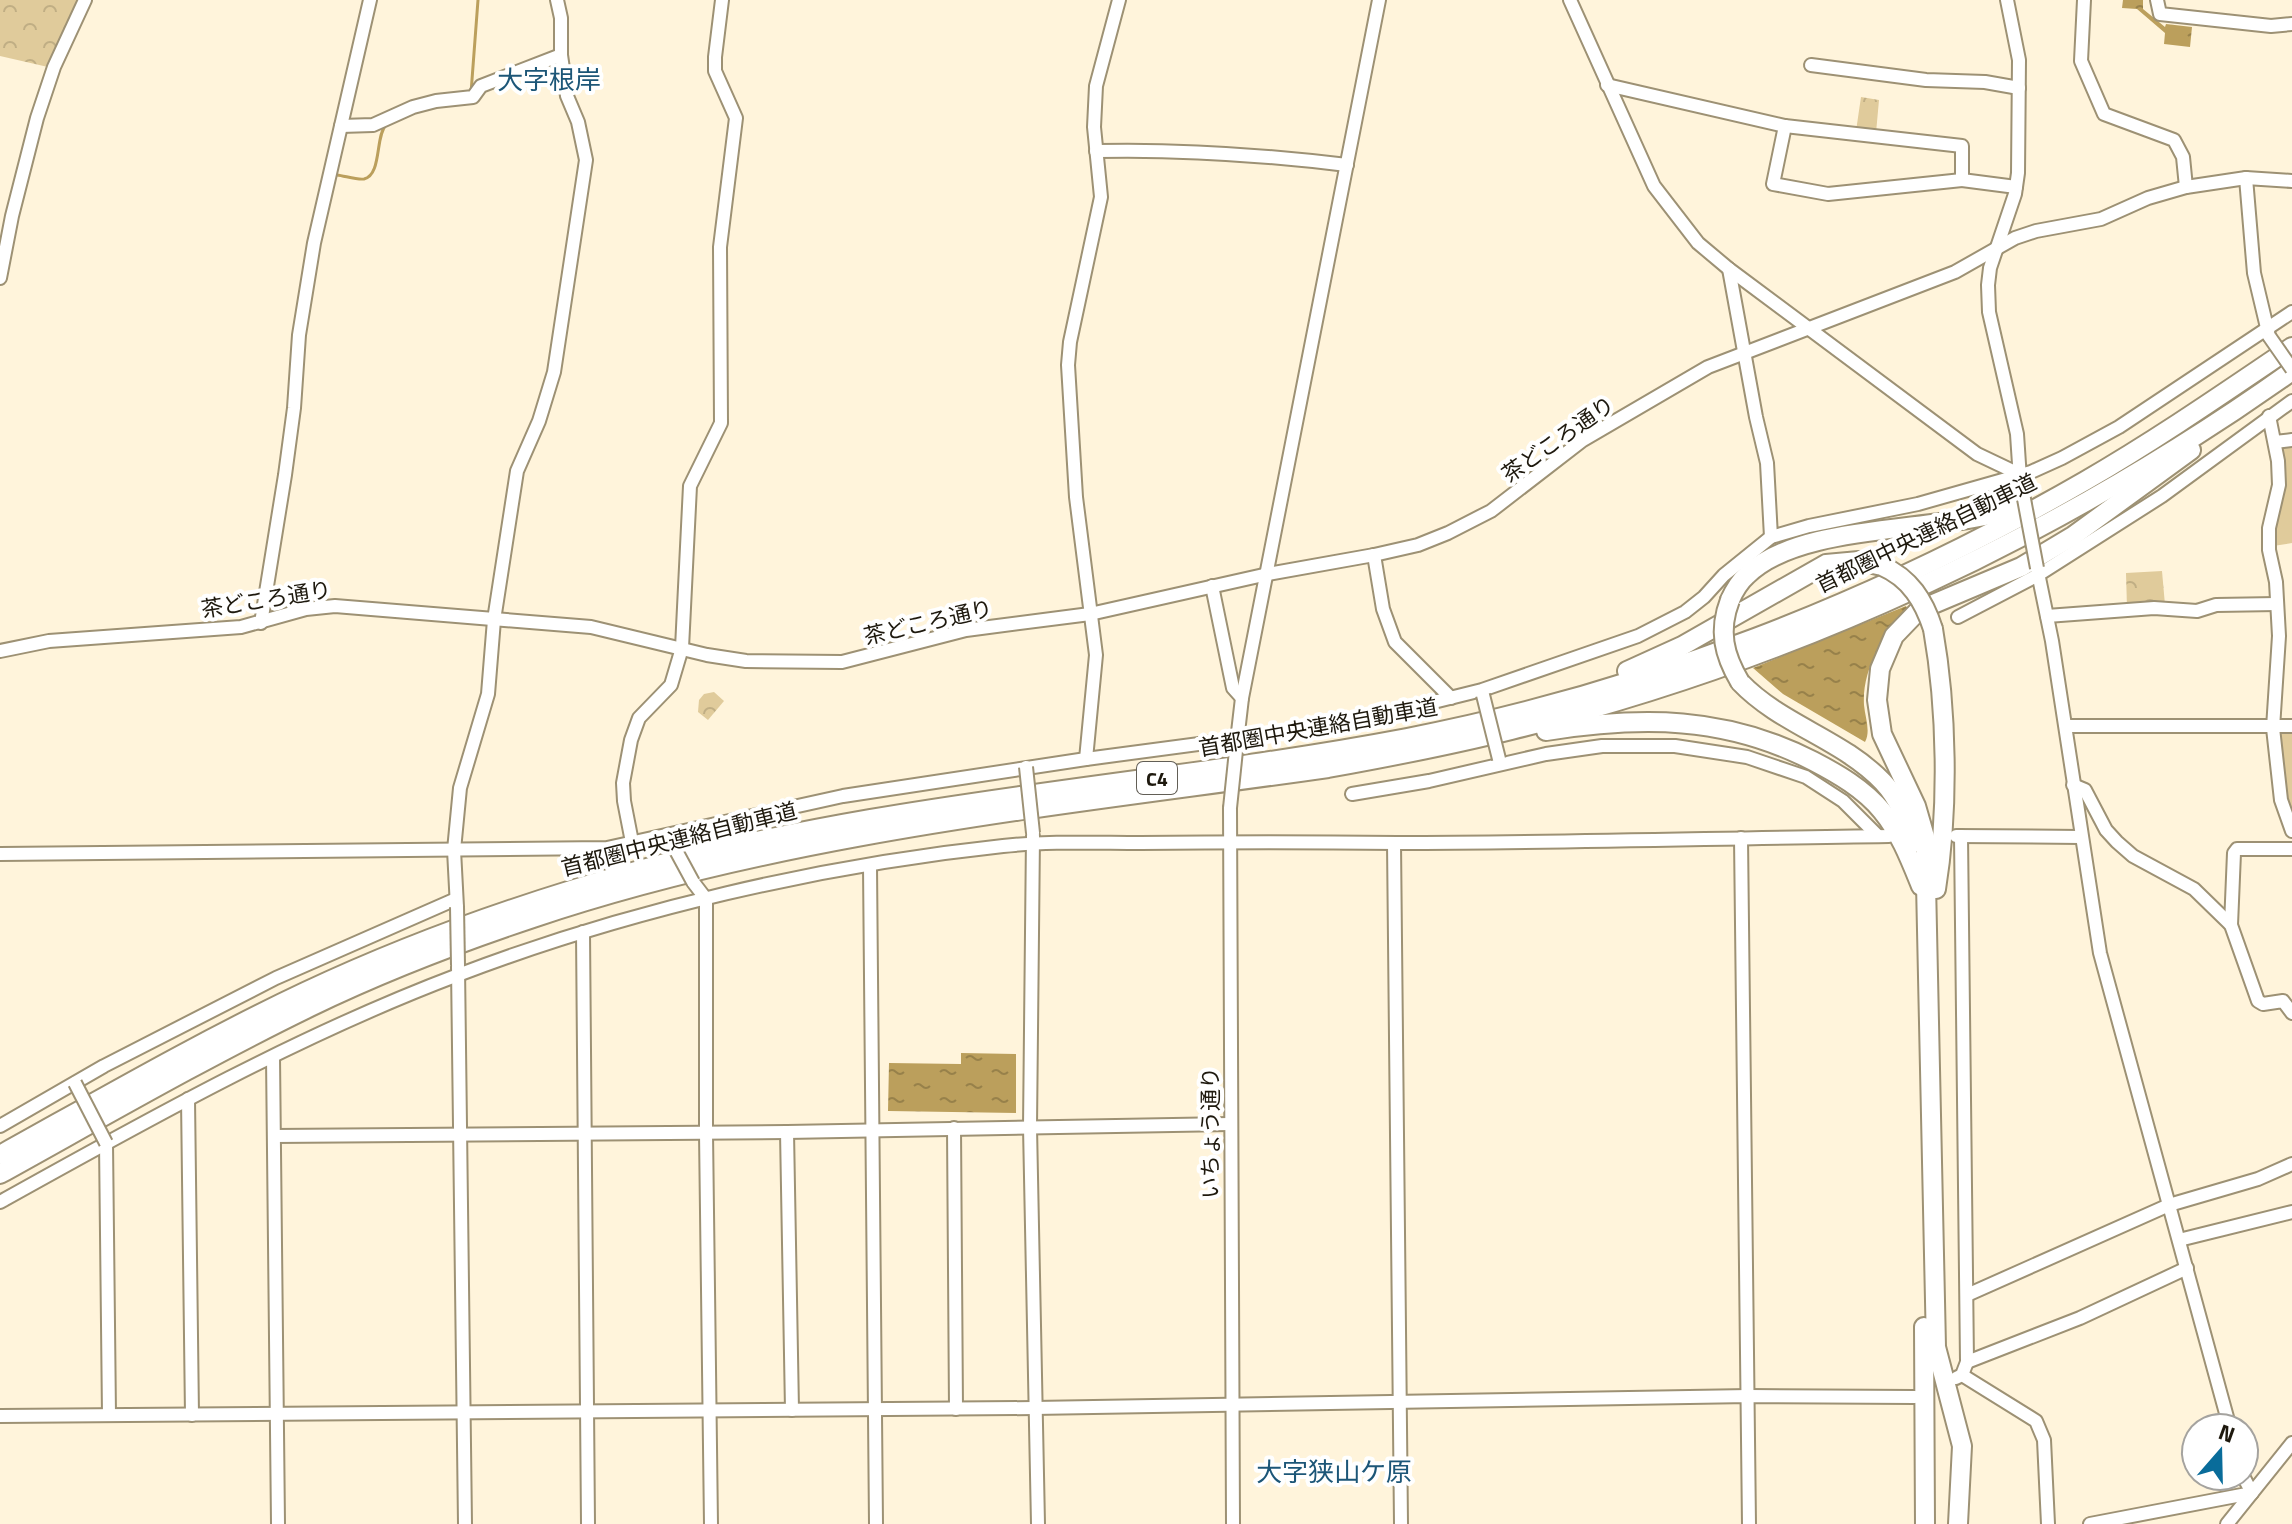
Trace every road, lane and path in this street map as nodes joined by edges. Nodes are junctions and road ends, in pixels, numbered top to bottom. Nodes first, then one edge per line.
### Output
1 (85, 0) edge
2 (370, 0) edge
3 (557, 0) edge
4 (722, 0) edge
5 (1119, 0) edge
6 (1379, 0) edge
7 (1570, 0) edge
8 (2007, 0) edge
9 (2084, 0) edge
10 (2157, 0) edge
11 (2292, 24) edge
12 (561, 55) junction
13 (1811, 65) dead end
14 (1607, 85) junction
15 (2019, 88) junction
16 (341, 126) junction
17 (1785, 126) junction
18 (1096, 151) junction
19 (1347, 165) junction
20 (2246, 178) junction
21 (1962, 180) junction
22 (2292, 181) edge
23 (2016, 187) junction
24 (2186, 187) junction
25 (1996, 251) junction
26 (1729, 269) junction
27 (0, 278) edge
28 (2292, 312) edge
29 (1808, 327) junction
30 (2268, 334) junction
31 (2292, 347) edge
32 (1745, 351) junction
33 (2292, 371) edge
34 (2292, 401) edge
35 (2269, 416) junction
36 (2292, 440) edge
37 (2275, 442) junction
38 (2020, 479) junction
39 (2078, 485) junction
40 (1771, 537) junction
41 (1374, 555) junction
42 (2037, 571) junction
43 (1268, 574) junction
44 (1212, 586) junction
45 (2277, 604) junction
46 (1090, 614) junction
47 (2047, 616) junction
48 (1958, 617) dead end
49 (494, 620) junction
50 (261, 623) junction
51 (682, 648) junction
52 (0, 651) edge
53 (1482, 692) junction
54 (1242, 698) junction
55 (1451, 698) junction
56 (2066, 726) junction
57 (2292, 726) edge
58 (2273, 728) junction
59 (1410, 737) junction
60 (1237, 741) junction
61 (1385, 757) junction
62 (1086, 759) junction
63 (1500, 762) junction
64 (1026, 767) junction
65 (2073, 785) junction
66 (1352, 794) dead end
67 (2292, 831) edge
68 (667, 834) junction
69 (2081, 837) junction
70 (1033, 838) junction
71 (1741, 838) junction
72 (632, 842) junction
73 (1228, 842) junction
74 (1394, 843) junction
75 (2292, 849) edge
76 (454, 850) junction
77 (0, 854) edge
78 (870, 866) junction
79 (1921, 886) junction
80 (706, 899) junction
81 (456, 903) junction
82 (2231, 925) junction
83 (583, 932) junction
84 (1929, 938) junction
85 (458, 970) junction
86 (2292, 1013) edge
87 (273, 1057) junction
88 (75, 1083) junction
89 (188, 1099) junction
90 (1230, 1124) junction
91 (0, 1126) edge
92 (1030, 1127) junction
93 (954, 1128) junction
94 (871, 1129) junction
95 (787, 1132) junction
96 (458, 1133) junction
97 (584, 1133) junction
98 (706, 1133) junction
99 (274, 1136) junction
100 (106, 1143) junction
101 (0, 1155) edge
102 (2292, 1164) edge
103 (0, 1174) edge
104 (0, 1202) edge
105 (2169, 1205) junction
106 (2292, 1212) edge
107 (2179, 1240) junction
108 (2187, 1268) junction
109 (1967, 1295) junction
110 (1967, 1362) junction
111 (1749, 1396) junction
112 (1915, 1397) dead end
113 (1401, 1404) junction
114 (1232, 1405) junction
115 (1034, 1408) junction
116 (875, 1409) junction
117 (956, 1409) junction
118 (792, 1410) junction
119 (710, 1411) junction
120 (587, 1412) junction
121 (2226, 1412) edge
122 (464, 1413) junction
123 (109, 1415) junction
124 (192, 1415) junction
125 (277, 1415) junction
126 (0, 1416) edge
127 (2292, 1443) edge
128 (2252, 1493) junction
129 (278, 1524) edge
130 (465, 1524) edge
131 (588, 1524) edge
132 (711, 1524) edge
133 (876, 1524) edge
134 (1038, 1524) edge
135 (1233, 1524) edge
136 (1401, 1524) edge
137 (1749, 1524) edge
138 (1925, 1524) edge
139 (1958, 1524) edge
140 (2048, 1524) edge
141 (2090, 1524) edge
142 (2227, 1524) edge

1 - 27 street
2 - 16 street
3 - 12 street
4 - 51 street
5 - 18 street
6 - 19 street, いちょう通り
7 - 14 street
8 - 15 street
9 - 24 street
10 - 11 street
12 - 16 street
12 - 49 street
13 - 15 street
14 - 17 street
14 - 26 street
15 - 23 street
16 - 50 street
17 - 21 street
17 - 21 street
18 - 19 street
18 - 46 street
19 - 43 street, いちょう通り
20 - 22 street
20 - 24 street
20 - 30 street
21 - 23 street
23 - 25 street
24 - 25 street
25 - 29 street, 茶どころ通り
25 - 38 street
26 - 29 street
26 - 32 street
28 - 30 street
29 - 32 street, 茶どころ通り
29 - 38 street
30 - 33 street, bridge
30 - 38 street
31 - 39 highway, 首都圏中央連絡自動車道 / C4
32 - 40 street
32 - 41 street, 茶どころ通り
33 - 61 highway, 首都圏中央連絡自動車道 / C4
33 - 84 highway
34 - 35 street
35 - 37 street
35 - 42 street
36 - 37 street
37 - 45 street
38 - 40 street
38 - 42 street, bridge
39 - 59 highway, 首都圏中央連絡自動車道 / C4
39 - 79 highway, bridge
40 - 53 street
41 - 43 street, 茶どころ通り
41 - 55 street
42 - 47 street
42 - 48 street
43 - 44 street, 茶どころ通り
43 - 54 street, いちょう通り
44 - 46 street, 茶どころ通り
44 - 54 street
45 - 47 street
45 - 58 street
46 - 51 street, 茶どころ通り
46 - 62 street
47 - 56 street
49 - 50 street, 茶どころ通り
49 - 51 street, 茶どころ通り
49 - 76 street
50 - 52 street, 茶どころ通り
51 - 72 street
53 - 55 street
53 - 63 street, bridge
54 - 60 street, いちょう通り
55 - 60 street
56 - 58 street
56 - 65 street
57 - 58 street
58 - 67 street
59 - 84 highway, bridge
59 - 101 highway, 首都圏中央連絡自動車道 / C4
60 - 62 street
60 - 73 street, いちょう通り, bridge
61 - 79 highway
61 - 103 highway, 首都圏中央連絡自動車道 / C4
62 - 64 street
63 - 66 street
63 - 71 street
64 - 68 street
64 - 70 street, bridge
65 - 69 street
65 - 82 street
68 - 72 street
68 - 80 street, bridge
69 - 105 street
69 - 109 street
70 - 73 street
70 - 78 street
70 - 92 street
71 - 74 street
71 - 111 street
72 - 76 street
73 - 74 street
73 - 90 street, いちょう通り
74 - 113 street
75 - 82 street
76 - 77 street
76 - 81 street
78 - 80 street
78 - 94 street
79 - 138 highway
80 - 83 street
80 - 98 street
81 - 85 street, bridge
81 - 88 street
82 - 86 street
83 - 85 street
83 - 97 street
84 - 139 highway
85 - 87 street
85 - 96 street
87 - 89 street
87 - 99 street
88 - 91 street
88 - 100 street, bridge
89 - 100 street
89 - 124 street
90 - 92 street
90 - 114 street, いちょう通り
92 - 93 street
92 - 115 street
93 - 94 street
93 - 117 street
94 - 95 street
94 - 116 street
95 - 98 street
95 - 118 street
96 - 97 street
96 - 99 street
96 - 122 street
97 - 98 street
97 - 120 street
98 - 119 street
99 - 125 street
100 - 104 street
100 - 123 street
102 - 105 street
105 - 107 street
105 - 109 street
106 - 107 street
107 - 108 street
108 - 110 street
108 - 121 street
109 - 110 street
110 - 140 street
111 - 112 street
111 - 113 street
111 - 137 street
113 - 114 street
113 - 136 street
114 - 115 street
114 - 135 street, いちょう通り
115 - 117 street
115 - 134 street
116 - 117 street
116 - 118 street
116 - 133 street
118 - 119 street
119 - 120 street
119 - 132 street
120 - 122 street
120 - 131 street
122 - 125 street
122 - 130 street
123 - 124 street
123 - 126 street
124 - 125 street
125 - 129 street
127 - 128 street
128 - 141 street
128 - 142 street

